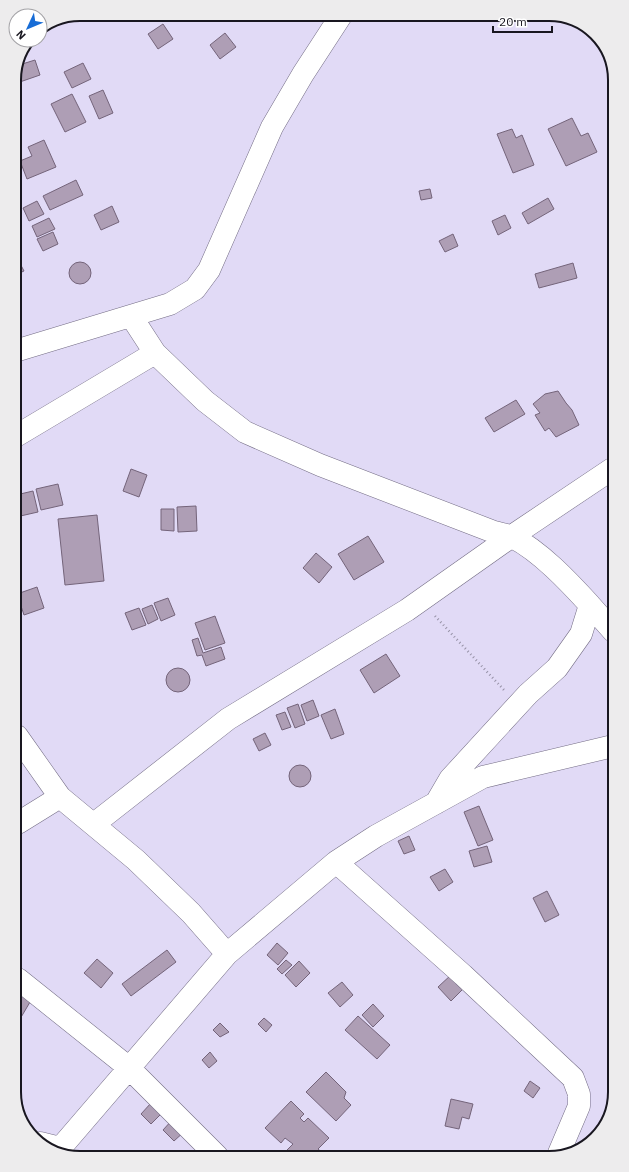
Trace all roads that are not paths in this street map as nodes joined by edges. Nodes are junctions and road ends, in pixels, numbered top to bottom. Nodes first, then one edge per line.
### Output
1 (337, 21) edge
2 (131, 316) junction
3 (21, 349) edge
4 (155, 353) junction
5 (21, 433) edge
6 (608, 472) edge
7 (512, 536) junction
8 (590, 605) junction
9 (608, 625) edge
10 (21, 742) edge
11 (608, 747) edge
12 (60, 797) junction
13 (436, 803) junction
14 (21, 821) edge
15 (94, 824) junction
16 (336, 862) junction
17 (227, 954) junction
18 (21, 981) edge
19 (128, 1067) junction
20 (55, 1145) edge
21 (561, 1150) edge
22 (211, 1151) edge

1 - 2 street
2 - 3 street
2 - 4 street
4 - 5 street
4 - 7 street
6 - 7 street
7 - 8 street
7 - 15 street
8 - 9 street
8 - 13 street
10 - 12 street
11 - 13 street
12 - 14 street
12 - 15 street
13 - 16 street
15 - 17 street
16 - 17 street
16 - 21 street
17 - 19 street
18 - 19 street
19 - 20 street
19 - 22 street

